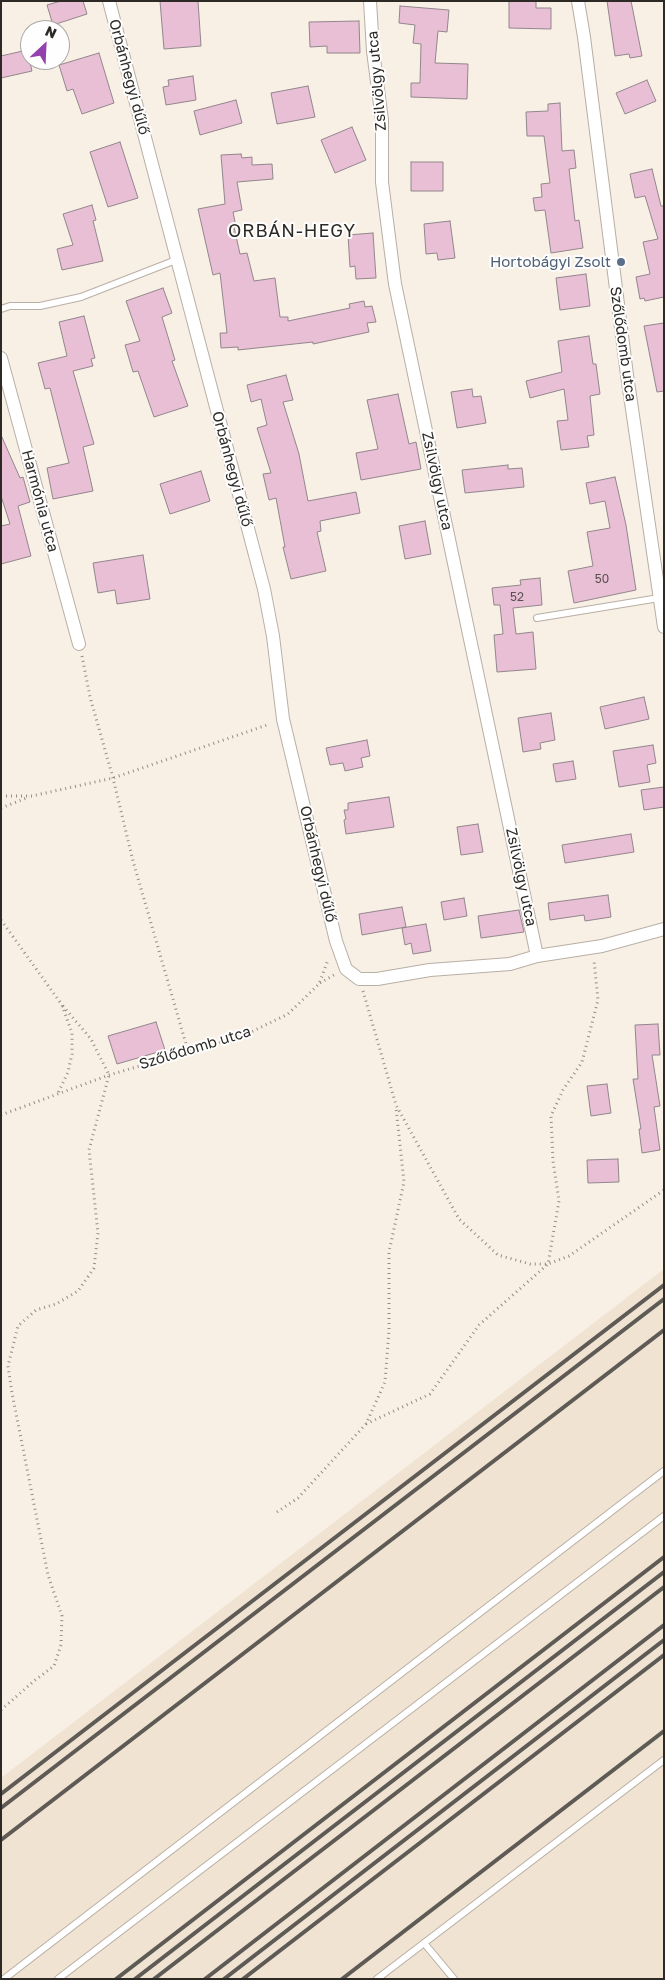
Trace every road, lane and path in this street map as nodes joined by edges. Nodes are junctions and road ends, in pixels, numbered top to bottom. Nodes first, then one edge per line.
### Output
1 (109, 1) edge
2 (370, 1) edge
3 (578, 1) edge
4 (176, 260) junction
5 (1, 310) edge
6 (1, 358) edge
7 (660, 598) junction
8 (536, 618) dead end
9 (664, 627) edge
10 (80, 644) joint
11 (283, 719) junction
12 (113, 778) junction
13 (1, 796) edge
14 (32, 796) junction
15 (1, 808) edge
16 (1, 920) edge
17 (664, 929) edge
18 (336, 940) junction
19 (592, 948) junction
20 (537, 956) junction
21 (360, 979) junction
22 (62, 1005) junction
23 (188, 1051) junction
24 (109, 1075) junction
25 (58, 1095) junction
26 (396, 1105) junction
27 (1, 1115) edge
28 (664, 1190) edge
29 (548, 1264) junction
30 (366, 1424) junction
31 (664, 1471) edge
32 (277, 1512) dead end
33 (664, 1516) edge
34 (1, 1710) edge
35 (664, 1760) edge
36 (424, 1943) junction
37 (4, 1979) edge
38 (58, 1979) edge
39 (377, 1979) edge
40 (454, 1979) edge

1 - 4 street, Orbánhegyi dűlő
2 - 20 street, Zsilvölgy utca
3 - 7 street, Szőlődomb utca
4 - 5 lane
4 - 11 street, Orbánhegyi dűlő
6 - 10 street, Harmónia utca
7 - 8 lane
7 - 9 street, Szőlődomb utca
10 - 12 path
11 - 12 path
11 - 18 street, Orbánhegyi dűlő
12 - 14 path
12 - 23 path
13 - 14 path
14 - 15 path
16 - 22 path
17 - 19 street
18 - 21 street
18 - 23 path, Szőlődomb utca
19 - 20 street
19 - 29 path
20 - 21 street
21 - 26 path
22 - 24 path
22 - 25 path
23 - 24 path, Szőlődomb utca
24 - 25 path, Szőlődomb utca
24 - 34 path
25 - 27 path, Szőlődomb utca
26 - 29 path
26 - 30 path
28 - 29 path
29 - 30 path
30 - 32 path
31 - 37 lane
33 - 38 lane
35 - 36 lane
36 - 39 lane
36 - 40 lane

